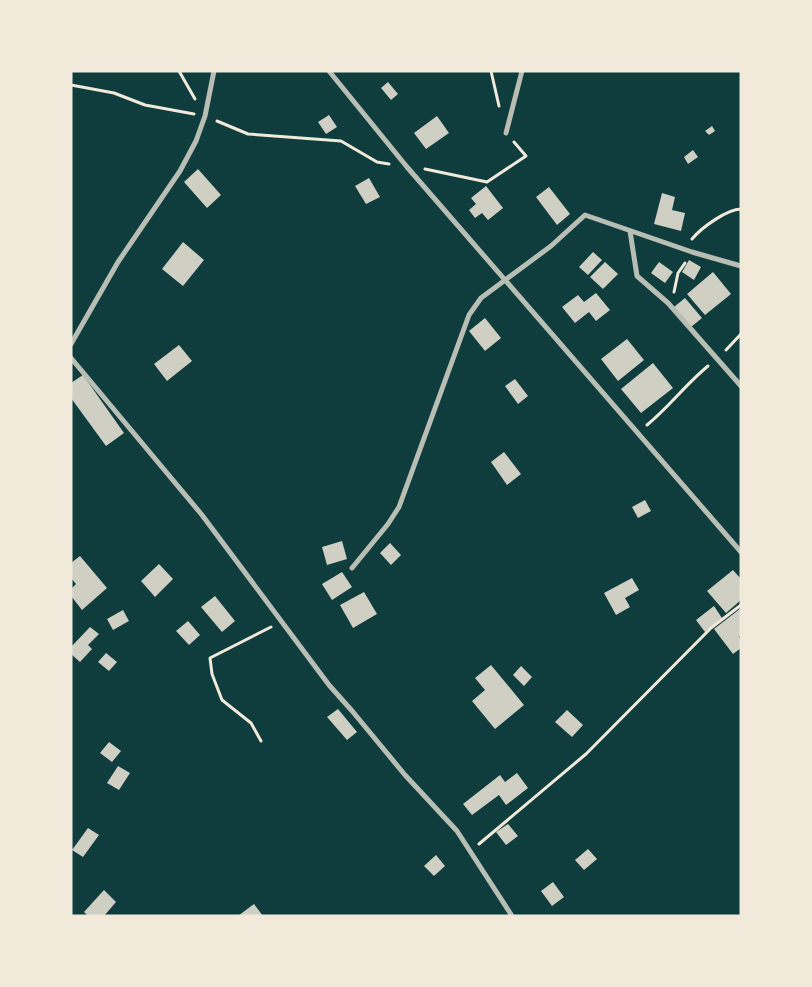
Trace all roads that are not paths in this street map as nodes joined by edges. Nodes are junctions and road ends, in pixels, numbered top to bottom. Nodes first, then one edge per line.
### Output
1 (214, 71) edge
2 (329, 71) edge
3 (522, 71) edge
4 (506, 133) road end
5 (630, 231) junction
6 (741, 266) edge
7 (505, 280) junction
8 (71, 344) edge
9 (71, 358) edge
10 (741, 386) edge
11 (741, 552) edge
12 (352, 568) dead end
13 (512, 916) edge

1 - 8 street
2 - 7 street
3 - 4 street
5 - 6 street
5 - 7 street
5 - 10 street
7 - 11 street
7 - 12 street
9 - 13 street

